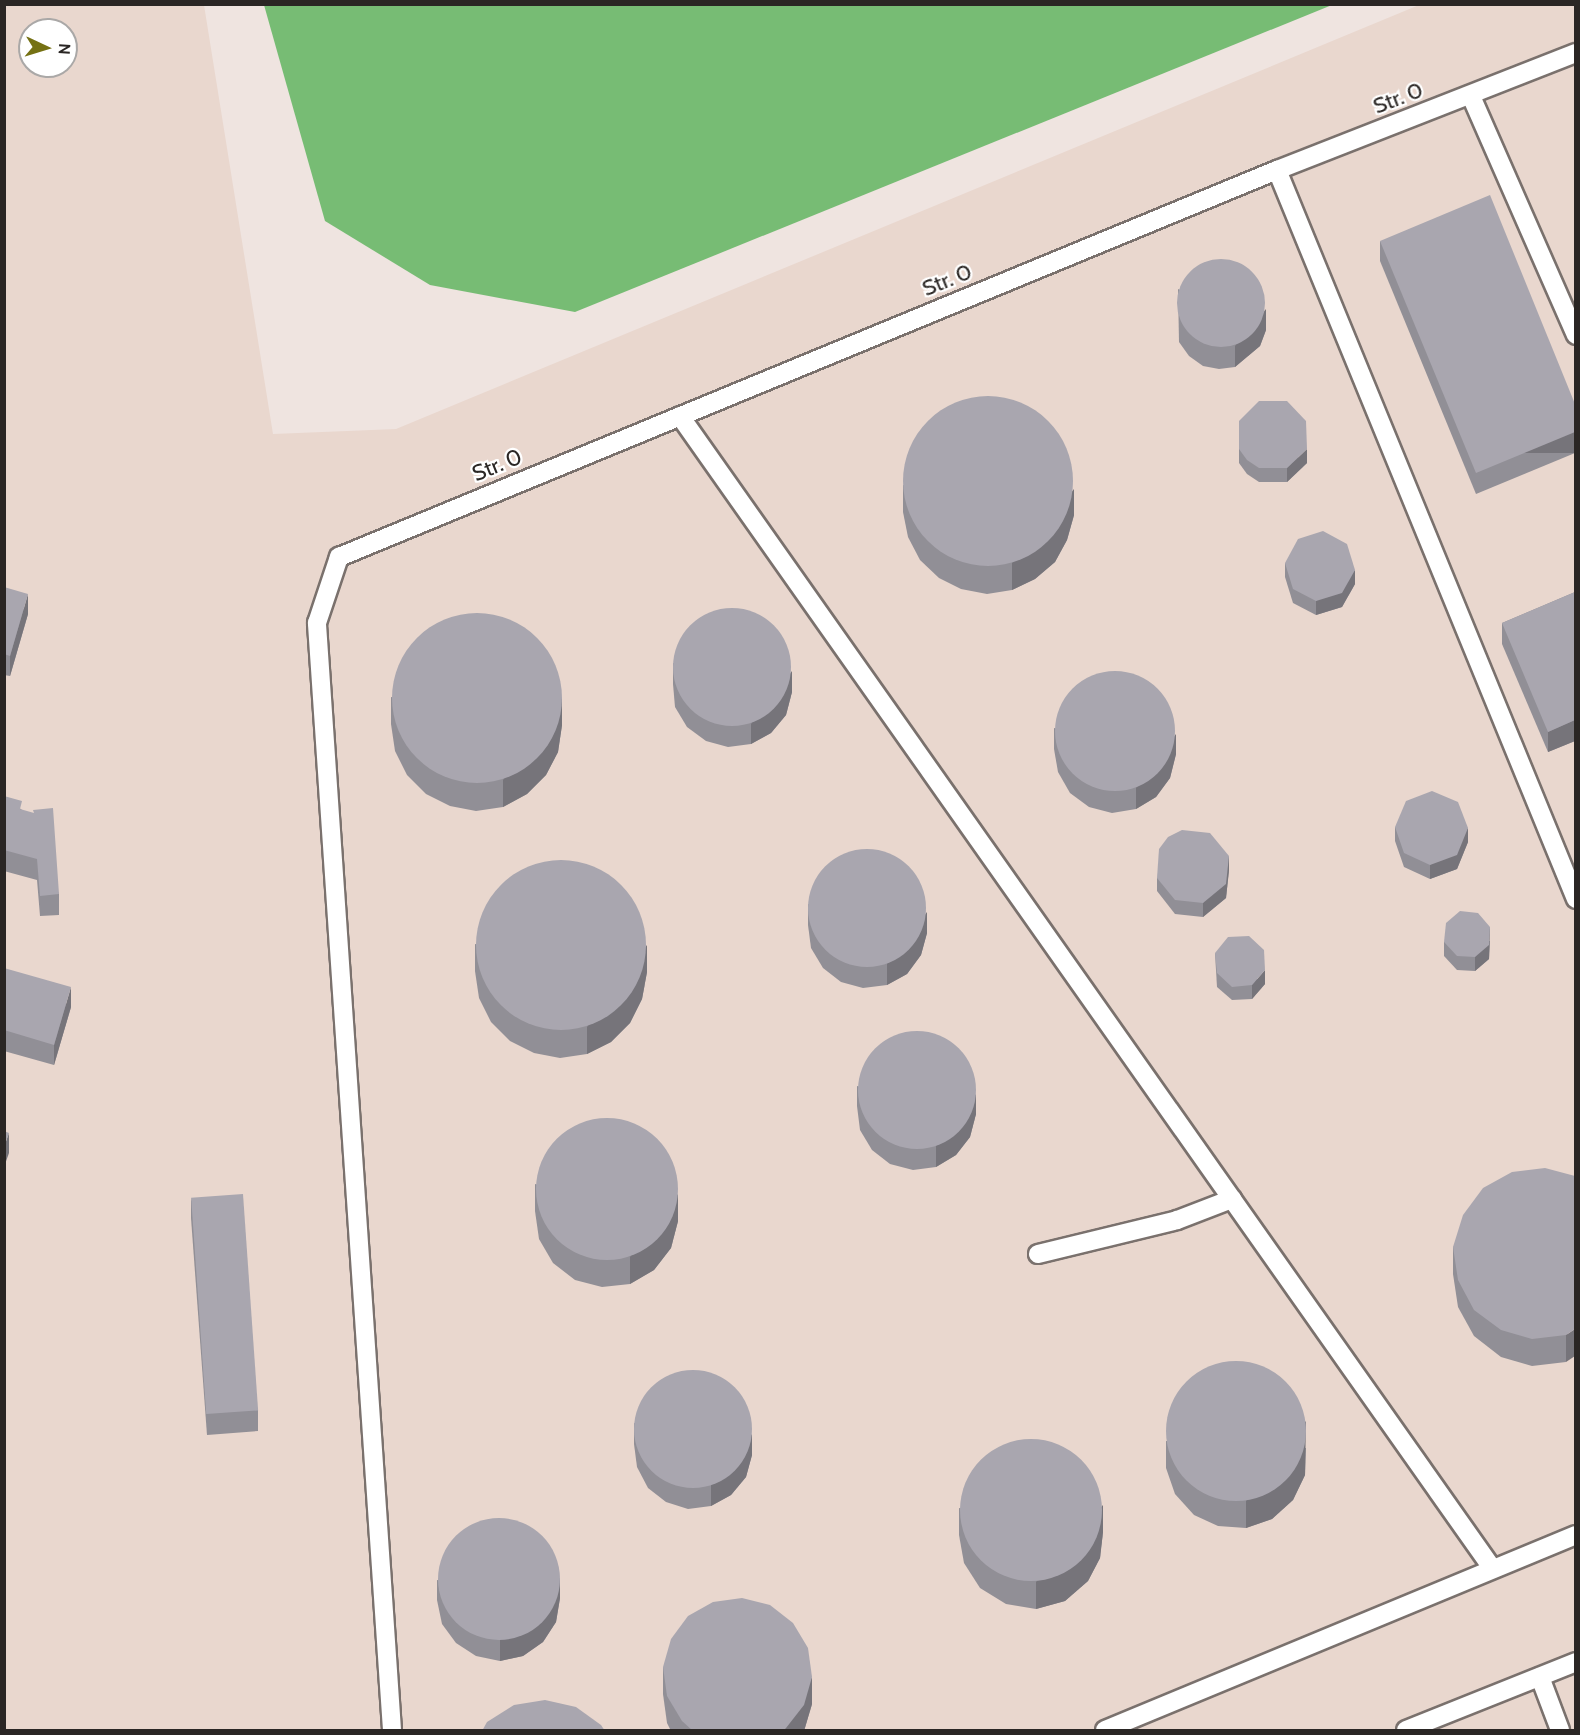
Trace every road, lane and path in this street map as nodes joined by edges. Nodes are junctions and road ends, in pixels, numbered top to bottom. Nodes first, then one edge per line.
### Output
1 (1575, 54) edge
2 (1471, 96) junction
3 (1277, 170) junction
4 (1575, 335) edge
5 (680, 416) junction
6 (1575, 899) edge
7 (1232, 1199) junction
8 (1038, 1254) dead end
9 (1575, 1535) edge
10 (1492, 1568) junction
11 (1575, 1662) edge
12 (1540, 1677) junction
13 (392, 1731) edge
14 (1105, 1731) edge
15 (1406, 1731) edge
16 (1560, 1731) edge

1 - 2 lane, Str. 0
2 - 3 lane, Str. 0
2 - 4 lane
3 - 5 lane, Str. 0
3 - 6 lane
5 - 7 lane
5 - 13 lane, Str. 0
7 - 8 lane
7 - 10 lane
9 - 10 lane
10 - 14 lane
11 - 12 lane
12 - 15 lane
12 - 16 lane

